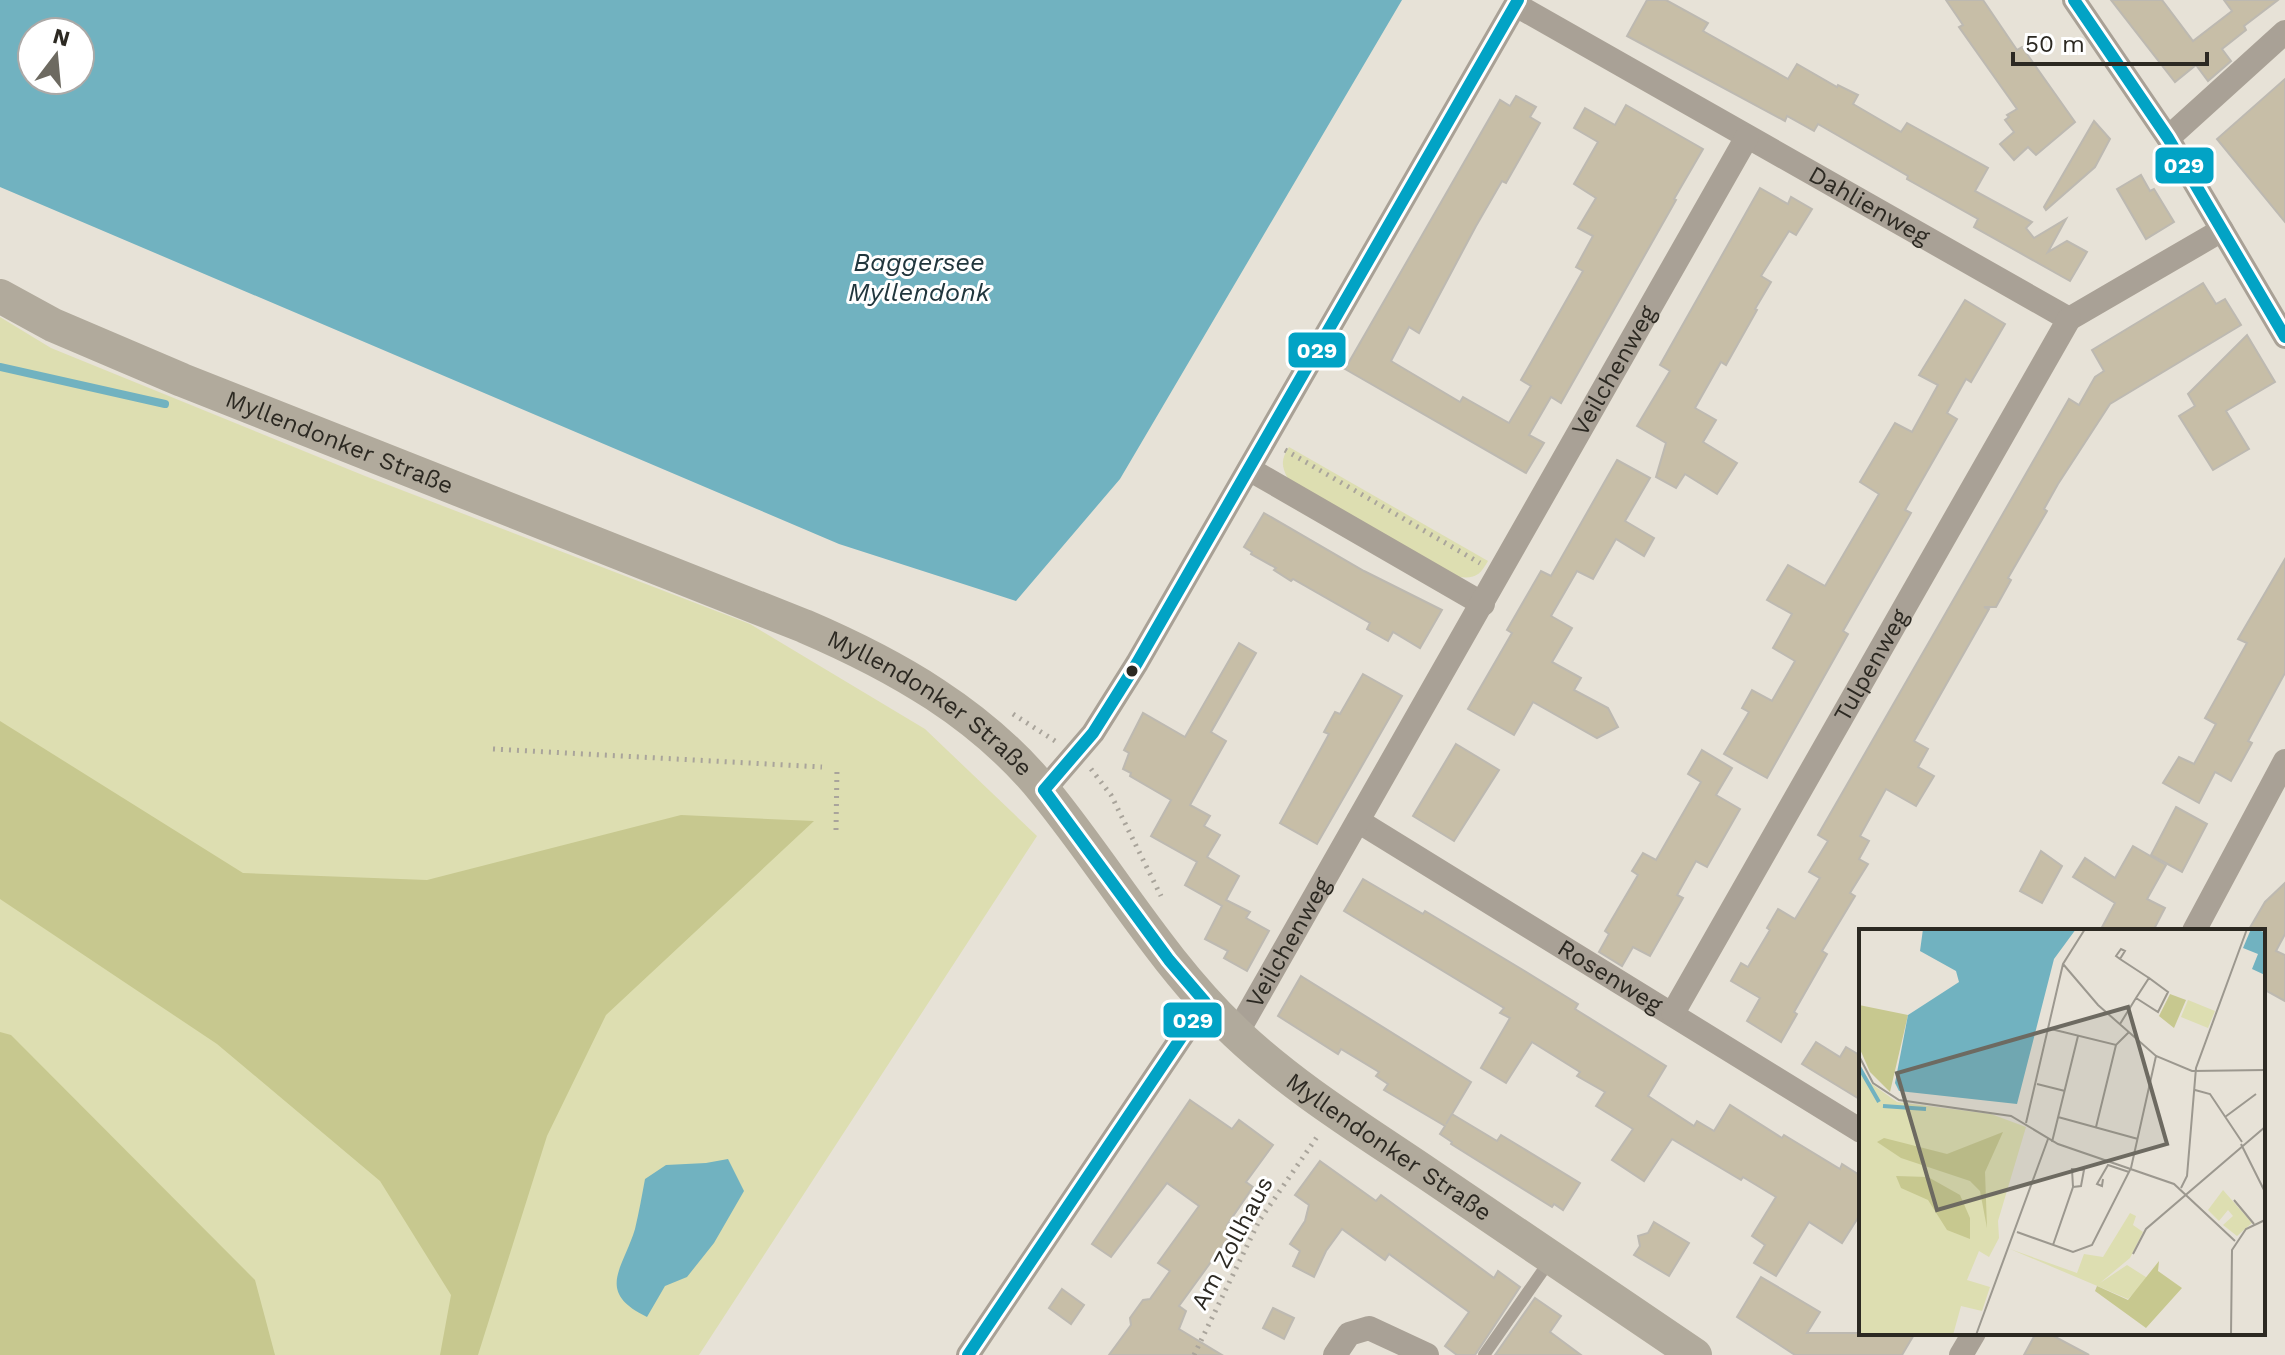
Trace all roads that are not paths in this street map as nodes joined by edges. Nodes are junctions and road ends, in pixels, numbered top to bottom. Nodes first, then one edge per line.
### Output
1 (2074, 0) edge
2 (1517, 2) edge
3 (2285, 32) edge
4 (1747, 137) junction
5 (2168, 138) junction
6 (2222, 230) junction
7 (0, 296) edge
8 (2069, 319) junction
9 (2285, 337) edge
10 (1249, 469) junction
11 (1483, 604) junction
12 (2285, 761) edge
13 (1044, 790) junction
14 (1358, 821) junction
15 (2195, 929) edge
16 (1205, 1002) junction
17 (1673, 1013) junction
18 (1237, 1033) junction
19 (1859, 1130) edge
20 (1551, 1258) junction
21 (1973, 1335) edge
22 (968, 1355) edge
23 (1335, 1355) edge
24 (1427, 1355) edge
25 (1484, 1355) edge
26 (1695, 1355) edge
27 (1961, 1355) edge

1 - 5 street
2 - 4 street, Dahlienweg
2 - 10 street
3 - 5 street
4 - 8 street, Dahlienweg
4 - 11 street, Veilchenweg
5 - 6 street
6 - 8 street
6 - 9 street
7 - 13 street, Myllendonker Straße
8 - 17 street, Tulpenweg
10 - 11 street
10 - 13 street
11 - 14 street, Veilchenweg
12 - 15 street
13 - 16 street, Myllendonker Straße
14 - 17 street, Rosenweg
14 - 18 street, Veilchenweg
16 - 18 street, Myllendonker Straße
16 - 22 street
17 - 19 street, Rosenweg
18 - 20 street, Myllendonker Straße
20 - 25 lane
20 - 26 street, Myllendonker Straße
21 - 27 street
23 - 24 street

